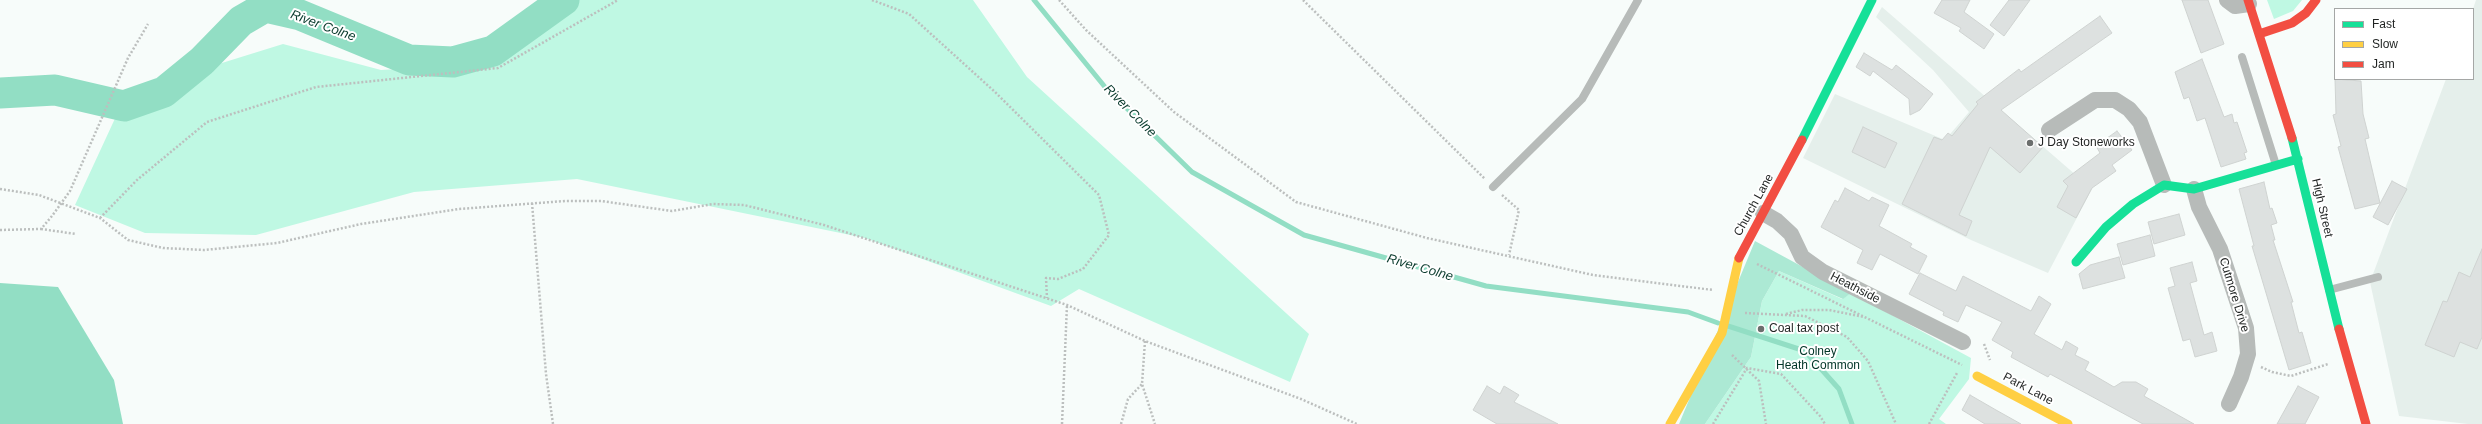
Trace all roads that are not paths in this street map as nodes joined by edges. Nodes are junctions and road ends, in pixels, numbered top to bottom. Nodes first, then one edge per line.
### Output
1 (1638, 0) edge
2 (1872, 0) edge
3 (2227, 0) edge
4 (2316, 0) edge
5 (2248, 2) edge
6 (2258, 34) junction
7 (2242, 58) dead end
8 (2049, 130) dead end
9 (2298, 160) junction
10 (2276, 166) junction
11 (2164, 185) junction
12 (1493, 187) road end
13 (2194, 189) junction
14 (1763, 213) junction
15 (2076, 262) dead end
16 (2378, 277) dead end
17 (2328, 291) junction
18 (1963, 342) dead end
19 (1977, 376) road end
20 (2230, 404) dead end
21 (1670, 424) edge
22 (2068, 424) edge
23 (2366, 424) edge

1 - 12 lane
2 - 14 street, Church Lane
3 - 5 street
4 - 6 street
5 - 6 street, High Street
6 - 9 street, High Street
7 - 10 lane
8 - 11 street
9 - 10 street
9 - 17 street, High Street
10 - 13 street
11 - 13 street
11 - 15 street
13 - 20 street, Cutmore Drive
14 - 18 street, Heathside
14 - 21 street, Church Lane
16 - 17 lane
17 - 23 street, High Street
19 - 22 street, Park Lane

